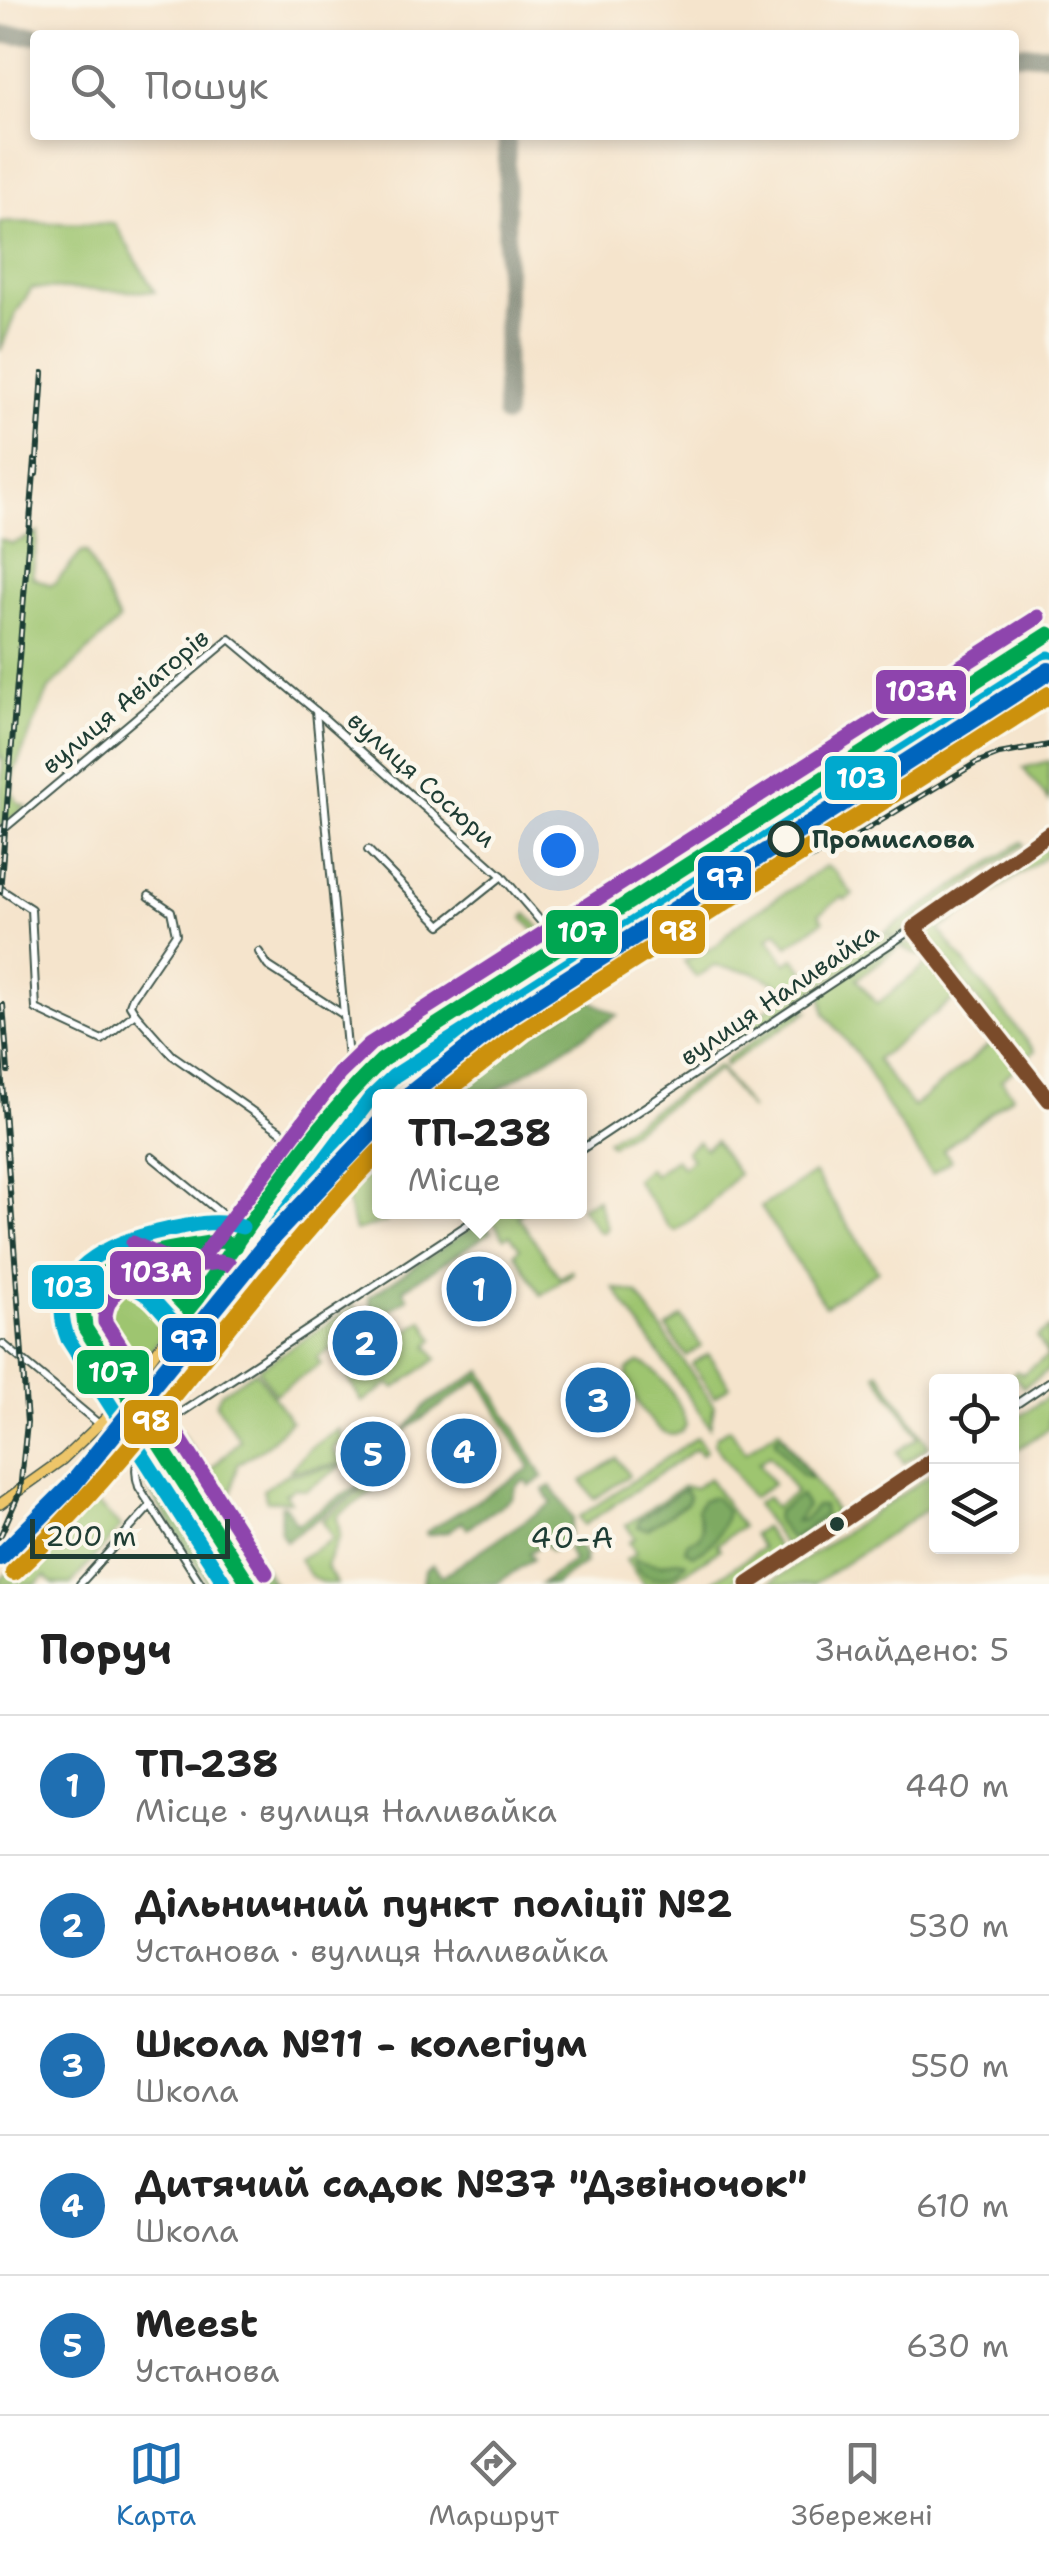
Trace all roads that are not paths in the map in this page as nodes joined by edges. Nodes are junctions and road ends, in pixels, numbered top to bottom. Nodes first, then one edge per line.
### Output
1 (1049, 634) edge
2 (230, 639) joint
3 (316, 711) junction
4 (0, 832) edge
5 (1049, 832) edge
6 (368, 850) dead end
7 (502, 876) junction
8 (0, 888) edge
9 (149, 896) dead end
10 (914, 928) junction
11 (560, 944) junction
12 (259, 952) dead end
13 (135, 1013) junction
14 (345, 1015) junction
15 (355, 1086) junction
16 (1049, 1100) edge
17 (587, 1146) edge
18 (306, 1149) junction
19 (152, 1157) dead end
20 (477, 1219) edge
21 (245, 1233) junction
22 (236, 1246) junction
23 (126, 1262) junction
24 (188, 1310) junction
25 (3, 1344) dead end
26 (1049, 1382) edge
27 (1019, 1402) edge
28 (100, 1425) junction
29 (929, 1463) edge
30 (0, 1504) edge
31 (150, 1506) junction
32 (80, 1584) edge
33 (201, 1584) edge
34 (249, 1584) edge
35 (748, 1584) edge

1 - 11 main road
2 - 3 street, вулиця Сосюри
2 - 4 street, вулиця Авіаторів
3 - 7 street, вулиця Сосюри
3 - 14 street
5 - 10 street, вулиця Наливайка
6 - 7 street, вулиця Сосюри
7 - 11 street, вулиця Сосюри
8 - 13 street
9 - 13 street
10 - 16 street
10 - 17 street, вулиця Наливайка
11 - 15 main road
12 - 14 street
13 - 18 street
14 - 15 street
15 - 18 main road
18 - 21 main road
19 - 21 street
20 - 31 street
21 - 22 main road
22 - 23 main road
22 - 24 main road
23 - 24 main road
23 - 34 main road, bridge
24 - 28 main road
25 - 28 street
26 - 27 street
28 - 30 main road
29 - 35 street
31 - 32 street
31 - 33 street

